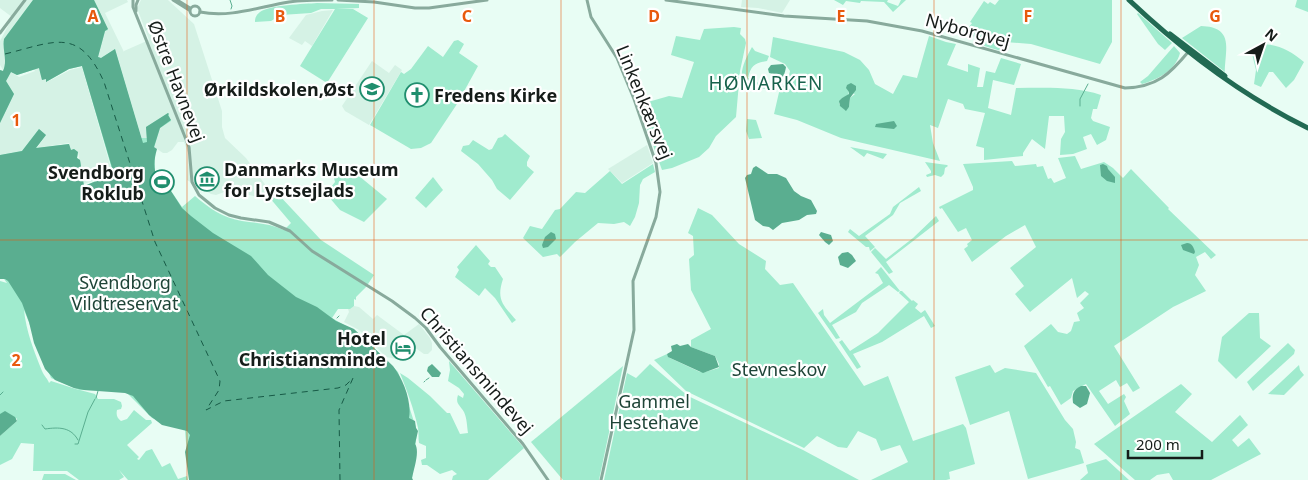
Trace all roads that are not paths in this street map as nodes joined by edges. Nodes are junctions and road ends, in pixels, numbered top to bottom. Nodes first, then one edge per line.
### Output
1 (25, 0) edge
2 (133, 0) edge
3 (138, 0) edge
4 (175, 0) edge
5 (332, 0) edge
6 (338, 0) edge
7 (487, 0) edge
8 (587, 0) edge
9 (666, 0) edge
10 (1129, 0) edge
11 (190, 9) junction
12 (136, 12) junction
13 (200, 12) junction
14 (0, 33) edge
15 (1189, 51) junction
16 (1308, 128) edge
17 (191, 159) joint
18 (548, 480) edge
19 (601, 480) edge

1 - 14 street
2 - 12 street, Østre Havnevej
3 - 12 street, Østre Havnevej
4 - 11 street
5 - 13 street
6 - 7 street
8 - 19 street, Linkenkærsvej
9 - 15 street, Nyborgvej
10 - 15 main road
11 - 13 street
11 - 13 street
12 - 17 street, Østre Havnevej
15 - 16 main road
17 - 18 street, Christiansmindevej

